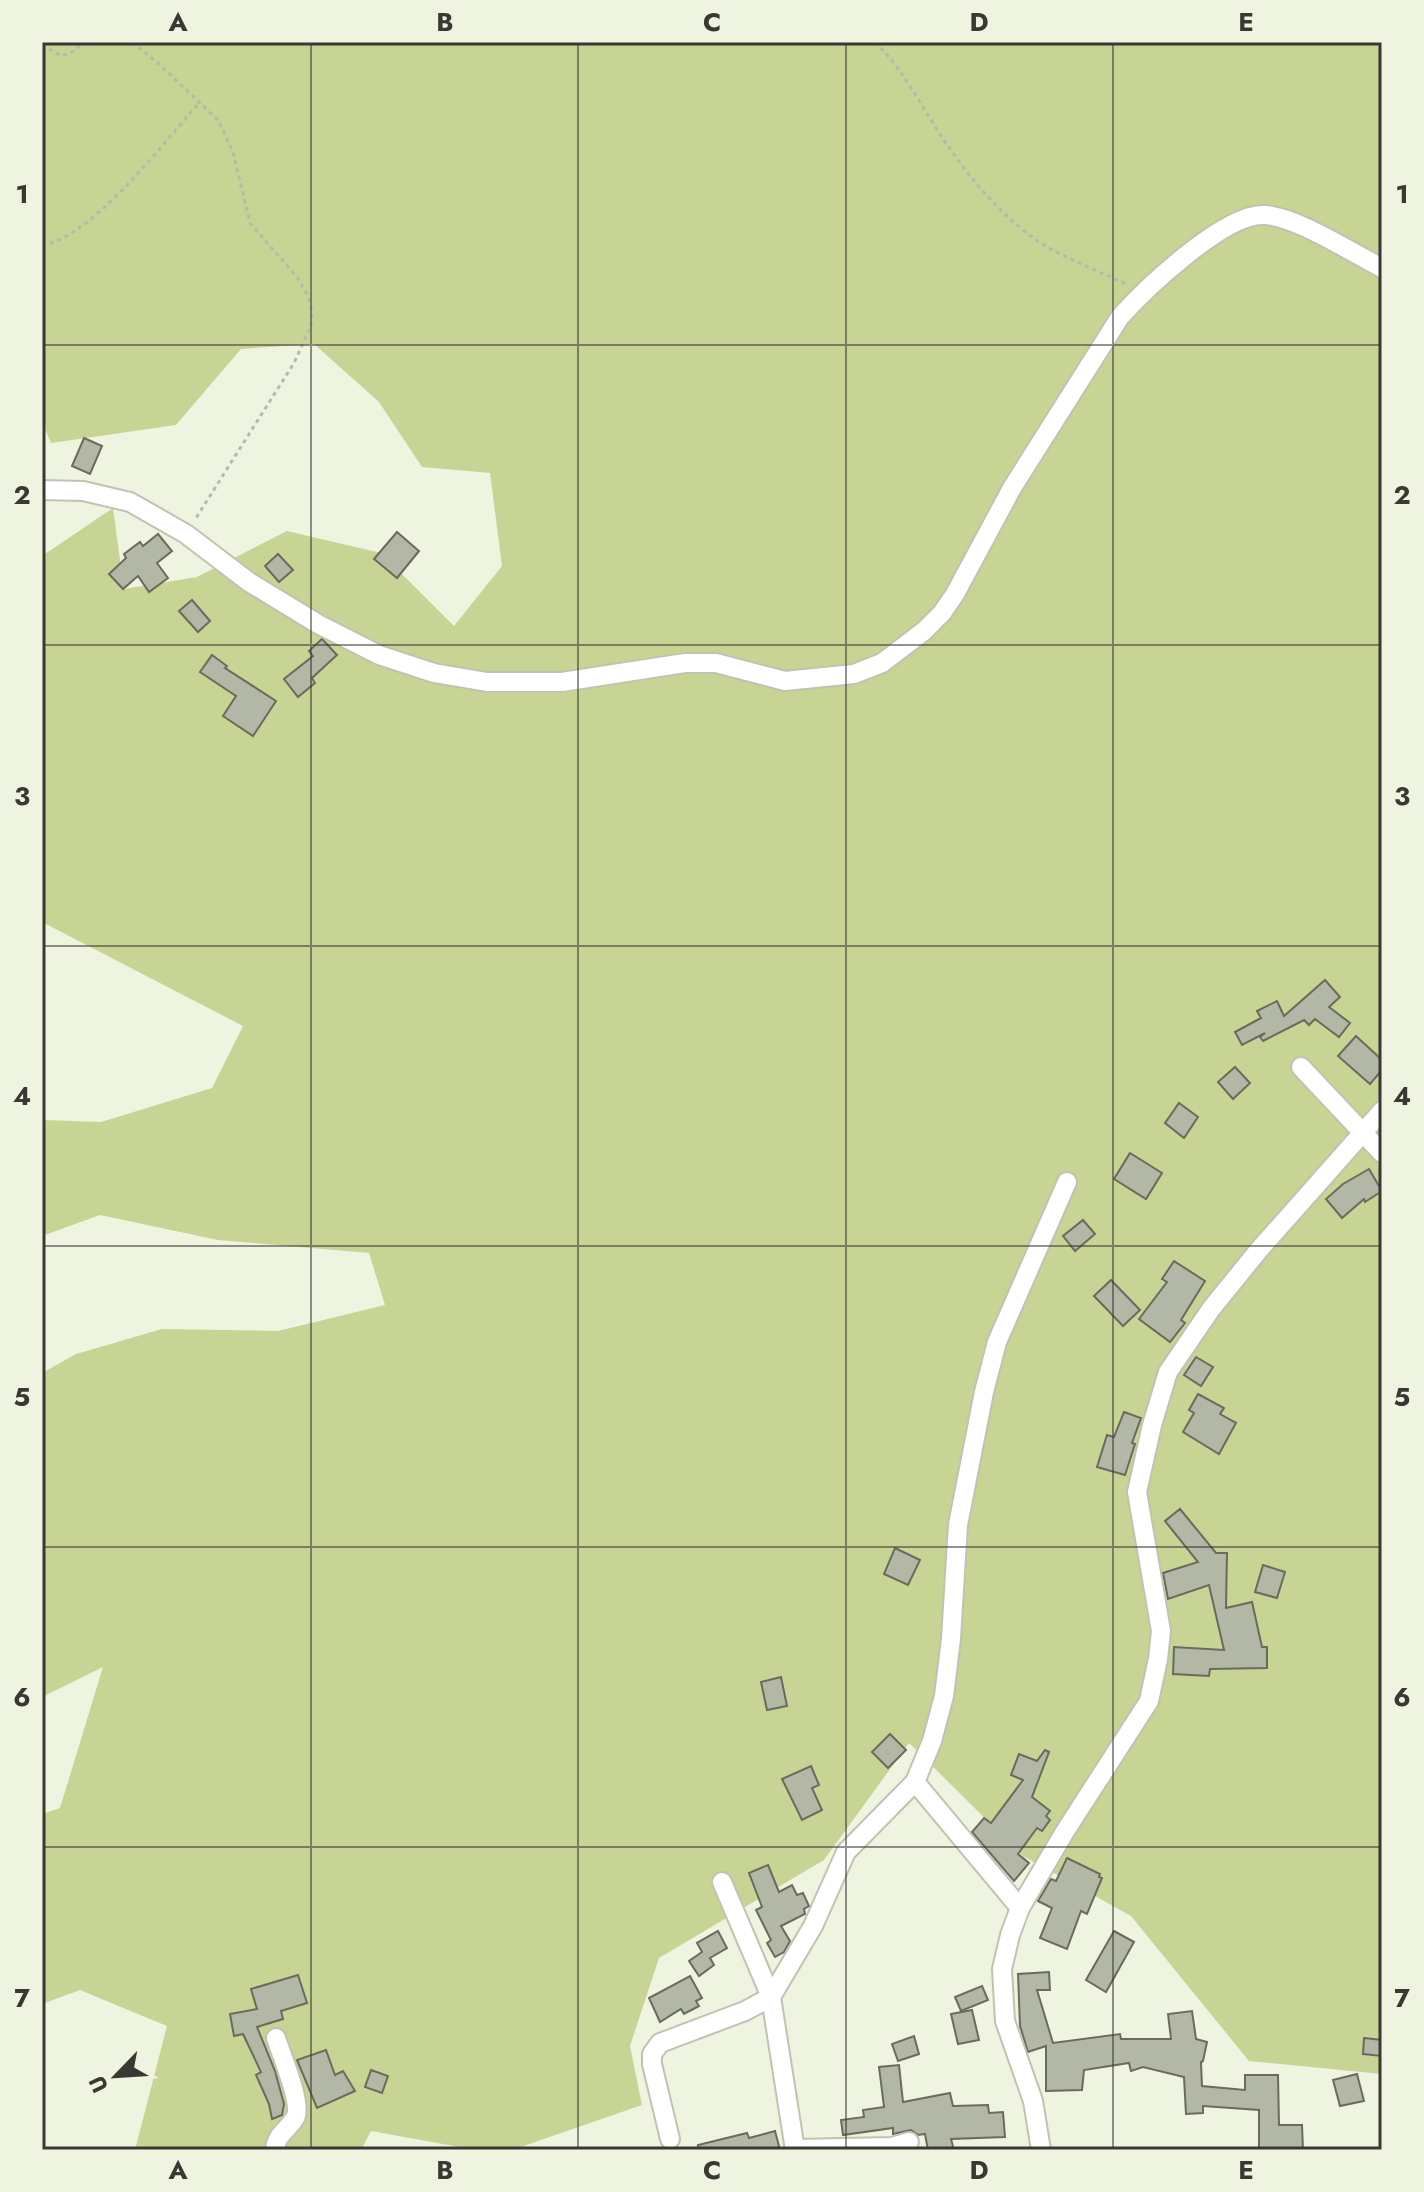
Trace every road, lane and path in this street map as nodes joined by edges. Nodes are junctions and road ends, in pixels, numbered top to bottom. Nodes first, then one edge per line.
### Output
1 (82, 42) edge
2 (132, 42) edge
3 (875, 42) edge
4 (42, 45) edge
5 (199, 103) junction
6 (42, 245) edge
7 (1382, 268) edge
8 (1142, 292) junction
9 (42, 490) edge
10 (186, 534) junction
11 (1301, 1067) dead end
12 (1382, 1111) edge
13 (1364, 1133) junction
14 (1382, 1153) edge
15 (1067, 1182) dead end
16 (915, 1782) junction
17 (722, 1882) dead end
18 (1020, 1908) junction
19 (771, 1997) junction
20 (276, 2038) dead end
21 (670, 2139) dead end
22 (909, 2142) dead end
23 (795, 2149) edge
24 (275, 2150) edge
25 (1041, 2150) edge

1 - 4 path
2 - 5 path
3 - 8 path
5 - 6 path
5 - 10 path
7 - 8 street
8 - 10 street
9 - 10 street
11 - 13 street
12 - 13 street
13 - 14 street
13 - 18 street
15 - 16 street
16 - 18 street
16 - 19 street
17 - 19 street
18 - 25 street
19 - 21 street
19 - 23 street
20 - 24 street
22 - 23 street

